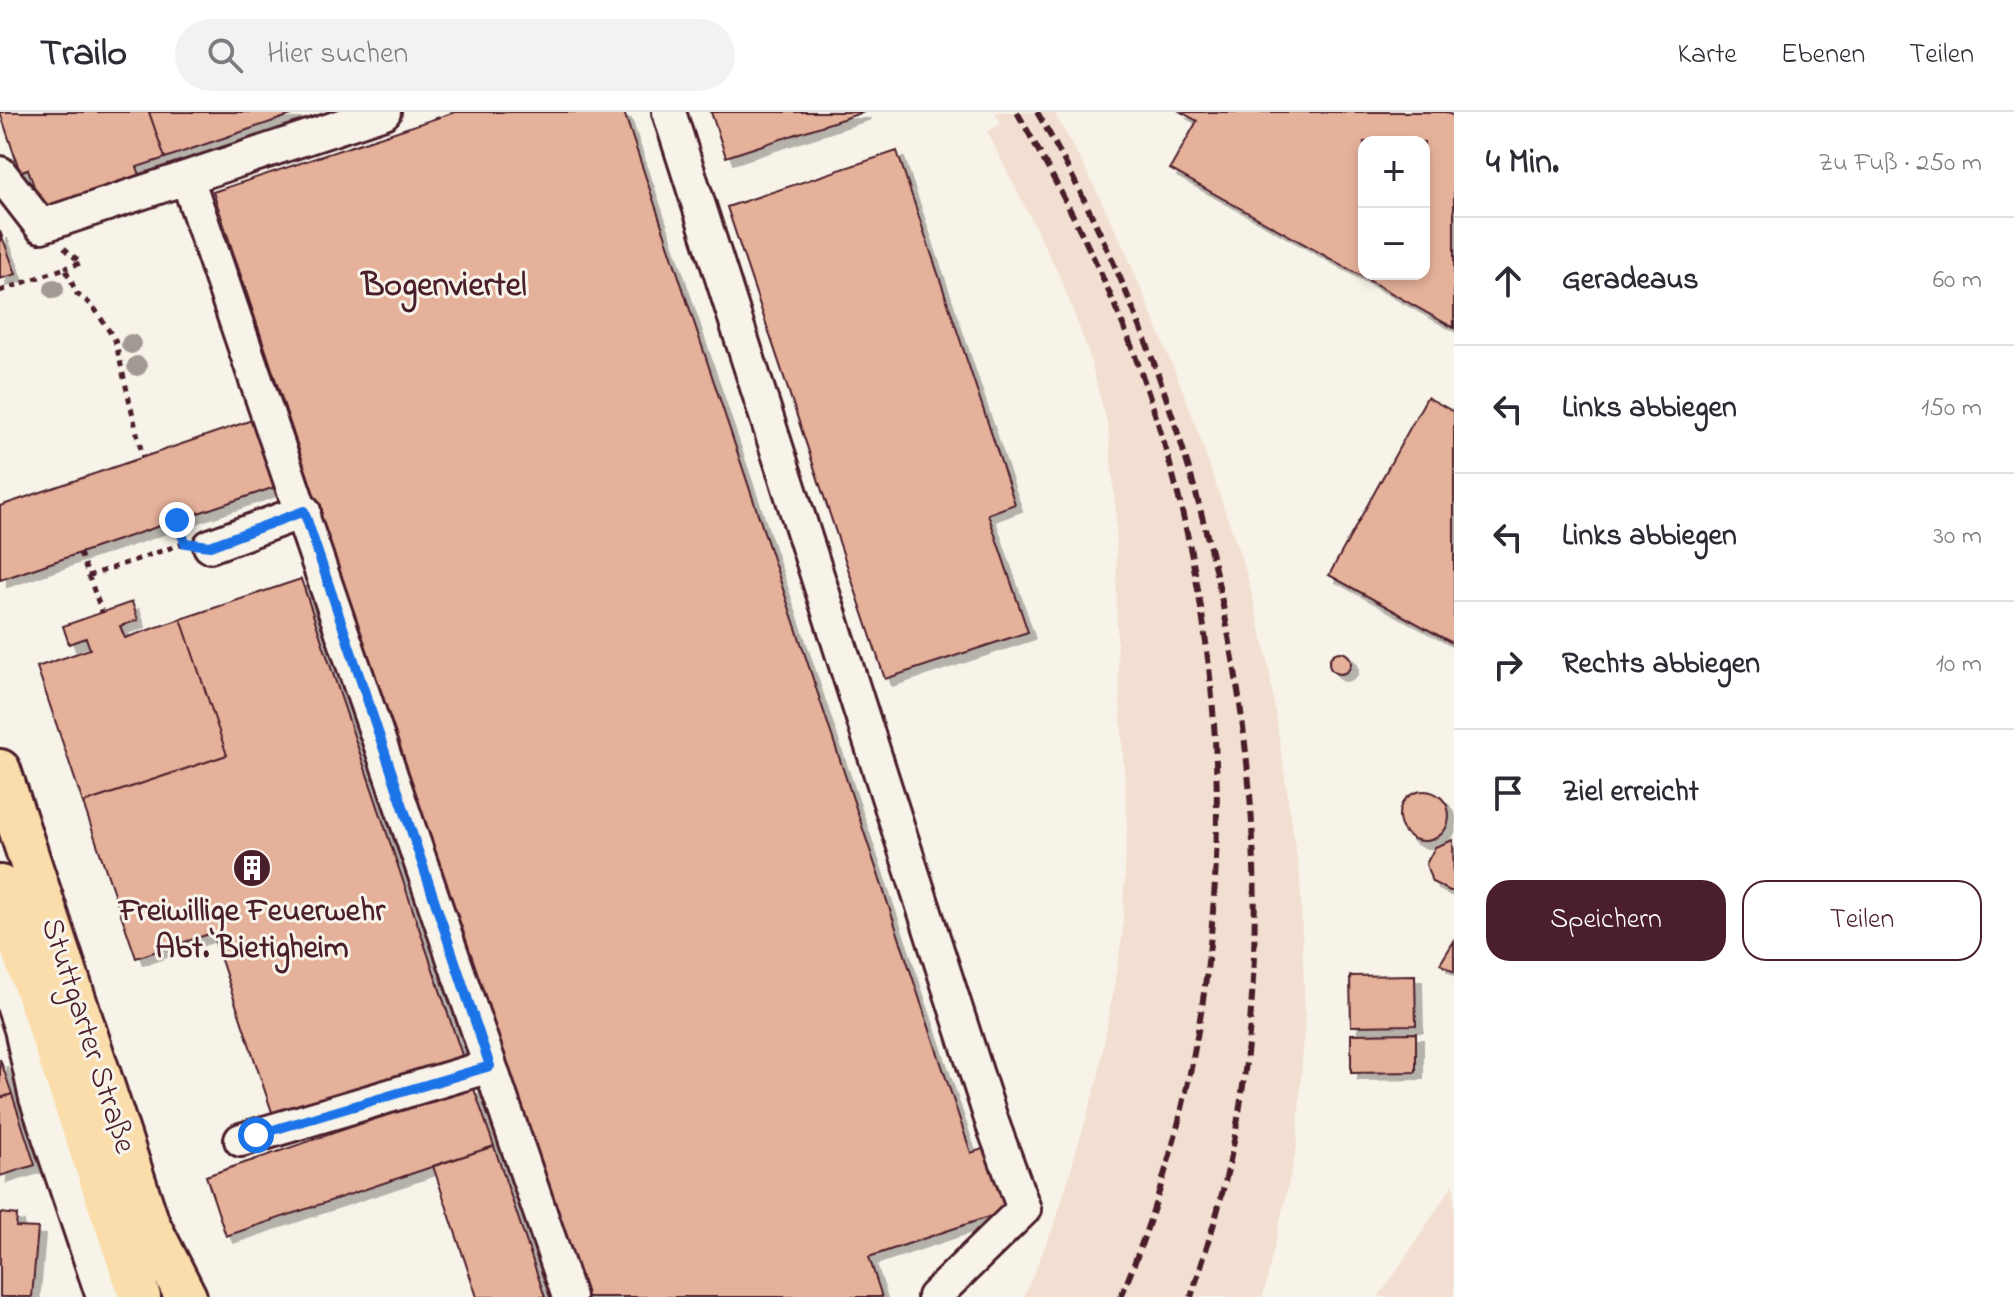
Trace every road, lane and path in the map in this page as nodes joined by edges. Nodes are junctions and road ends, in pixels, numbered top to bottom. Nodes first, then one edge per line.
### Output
1 (384, 112) edge
2 (669, 112) edge
3 (0, 173) edge
4 (187, 178) junction
5 (0, 291) edge
6 (143, 458) dead end
7 (304, 511) junction
8 (177, 520) dead end
9 (210, 546) dead end
10 (80, 553) dead end
11 (88, 576) junction
12 (102, 612) dead end
13 (0, 770) edge
14 (0, 886) edge
15 (0, 967) edge
16 (490, 1066) junction
17 (241, 1140) dead end
18 (103, 1297) edge
19 (140, 1297) edge
20 (186, 1297) edge
21 (569, 1297) edge
22 (934, 1297) edge

1 - 4 lane
2 - 22 lane
3 - 4 lane
4 - 7 lane
5 - 6 path
7 - 9 lane
7 - 16 lane
8 - 11 path
10 - 11 path
11 - 12 path
13 - 20 main road, Stuttgarter Straße
14 - 19 main road, Stuttgarter Straße
15 - 18 lane
16 - 17 lane
16 - 21 lane

